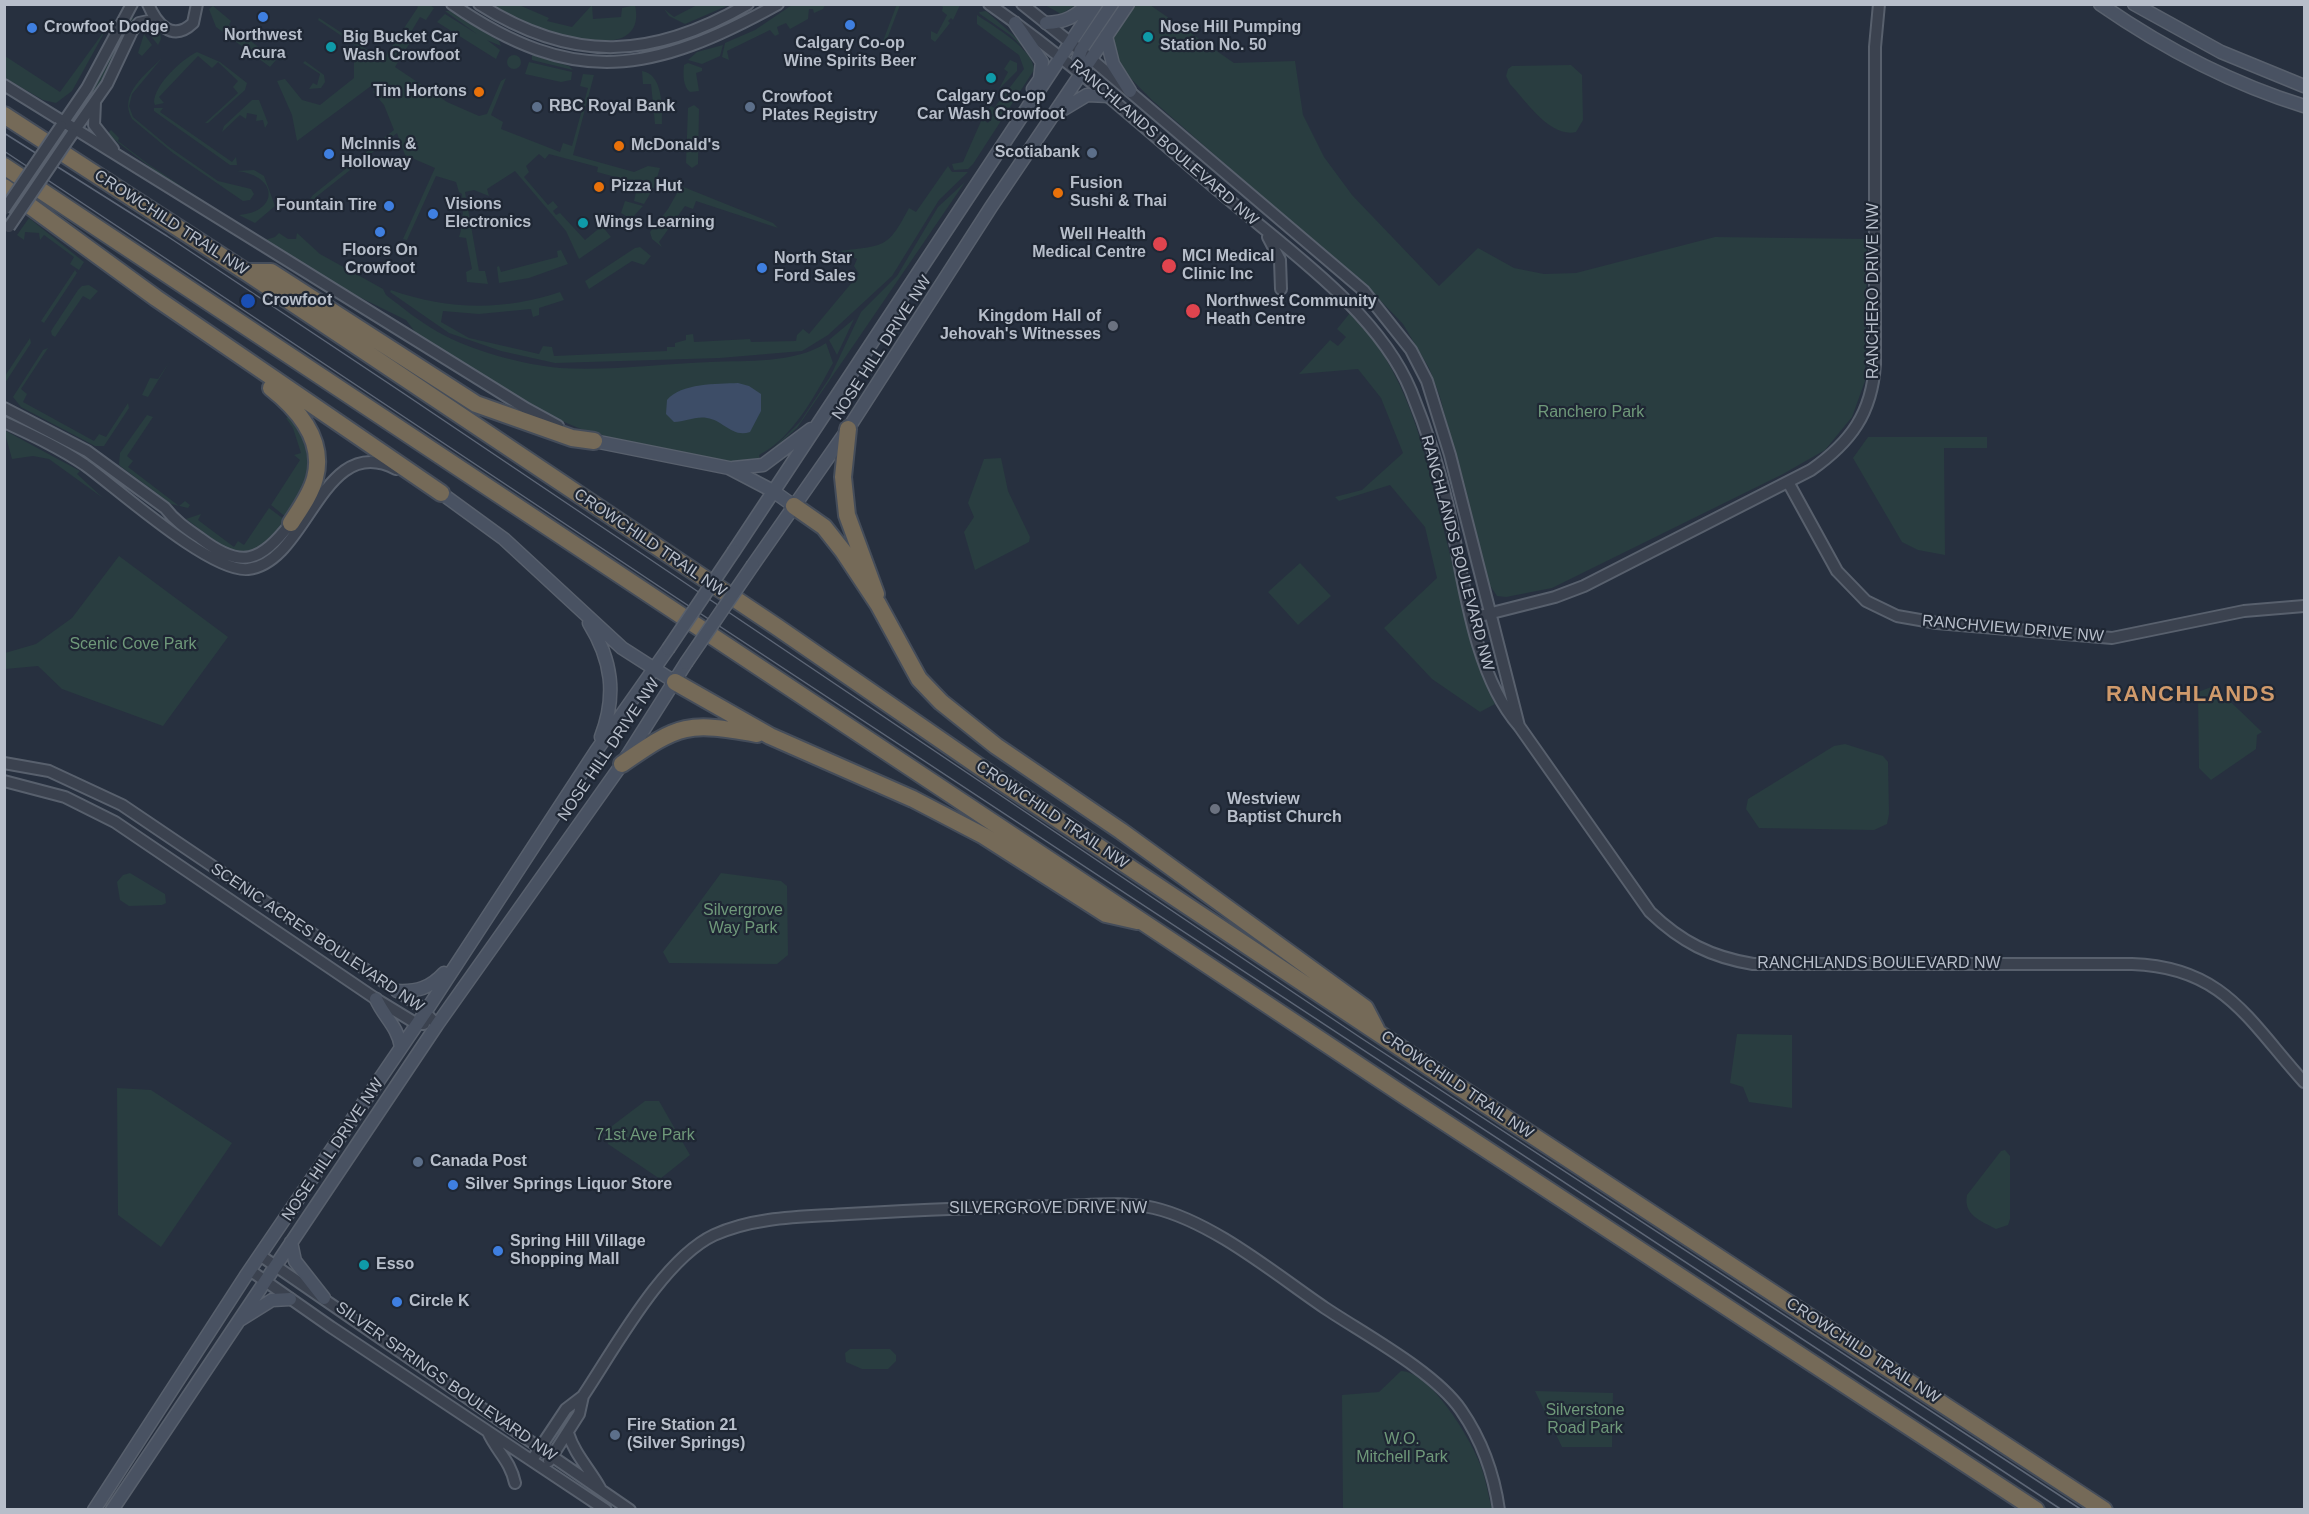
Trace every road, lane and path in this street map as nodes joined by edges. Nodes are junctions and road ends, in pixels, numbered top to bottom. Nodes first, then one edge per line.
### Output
1 (132, 4) edge
2 (147, 4) edge
3 (197, 4) edge
4 (452, 4) edge
5 (479, 4) edge
6 (748, 4) edge
7 (778, 4) edge
8 (989, 4) edge
9 (1022, 4) edge
10 (1089, 4) edge
11 (1096, 4) edge
12 (1112, 4) edge
13 (1128, 4) edge
14 (1879, 4) edge
15 (2100, 4) edge
16 (2134, 4) edge
17 (157, 22) junction
18 (1015, 23) junction
19 (1046, 23) junction
20 (520, 29) junction
21 (1106, 36) junction
22 (511, 41) junction
23 (1081, 50) junction
24 (1063, 57) junction
25 (1081, 72) junction
26 (4, 85) edge
27 (2304, 86) edge
28 (1130, 91) junction
29 (1109, 96) junction
30 (95, 99) junction
31 (2304, 106) edge
32 (4, 115) edge
33 (1051, 117) junction
34 (1023, 118) junction
35 (62, 125) junction
36 (74, 132) junction
37 (131, 165) junction
38 (4, 166) edge
39 (4, 187) edge
40 (4, 210) edge
41 (1263, 229) junction
42 (7, 230) edge
43 (246, 272) junction
44 (1281, 289) dead end
45 (210, 335) junction
46 (4, 408) edge
47 (822, 421) junction
48 (4, 422) edge
49 (848, 429) junction
50 (594, 441) junction
51 (729, 468) junction
52 (1788, 482) junction
53 (772, 491) junction
54 (441, 493) junction
55 (794, 506) junction
56 (291, 523) joint
57 (878, 604) junction
58 (2304, 606) edge
59 (582, 611) junction
60 (1490, 613) junction
61 (1472, 618) junction
62 (654, 668) junction
63 (675, 682) junction
64 (1519, 726) junction
65 (770, 736) junction
66 (596, 751) junction
67 (4, 763) edge
68 (622, 764) junction
69 (4, 781) edge
70 (1147, 923) junction
71 (461, 954) junction
72 (397, 991) junction
73 (376, 999) junction
74 (426, 1011) junction
75 (417, 1024) junction
76 (437, 1025) junction
77 (1378, 1032) junction
78 (401, 1047) junction
79 (2304, 1082) edge
80 (291, 1242) junction
81 (261, 1256) junction
82 (274, 1266) junction
83 (250, 1270) junction
84 (264, 1280) junction
85 (324, 1298) junction
86 (290, 1299) junction
87 (237, 1322) junction
88 (400, 1350) junction
89 (388, 1365) junction
90 (583, 1396) junction
91 (488, 1431) junction
92 (568, 1433) junction
93 (540, 1447) junction
94 (552, 1456) junction
95 (532, 1460) junction
96 (544, 1468) junction
97 (515, 1484) dead end
98 (602, 1491) junction
99 (94, 1509) edge
100 (112, 1509) edge
101 (606, 1509) edge
102 (630, 1509) edge
103 (1499, 1509) edge
104 (2036, 1509) edge
105 (2104, 1509) edge

1 - 35 street
2 - 17 street
3 - 17 street
4 - 22 street
5 - 20 street
6 - 20 street
7 - 22 street
8 - 18 street, RANCHLANDS BOULEVARD NW
9 - 19 street, RANCHLANDS BOULEVARD NW
10 - 19 main road
11 - 23 main road, NOSE HILL DRIVE NW
12 - 23 main road
13 - 21 main road, NOSE HILL DRIVE NW
14 - 52 street, RANCHERO DRIVE NW
15 - 31 main road
16 - 27 main road
17 - 30 street
18 - 24 street, RANCHLANDS BOULEVARD NW
18 - 34 main road
19 - 23 street, RANCHLANDS BOULEVARD NW
20 - 22 street
21 - 23 main road, NOSE HILL DRIVE NW
21 - 28 main road
23 - 24 main road, NOSE HILL DRIVE NW
23 - 25 main road, NOSE HILL DRIVE NW
23 - 28 street, RANCHLANDS BOULEVARD NW
24 - 25 street, RANCHLANDS BOULEVARD NW
24 - 34 main road, NOSE HILL DRIVE NW
25 - 29 street, RANCHLANDS BOULEVARD NW
25 - 33 main road, NOSE HILL DRIVE NW
26 - 35 street
28 - 60 street, RANCHLANDS BOULEVARD NW
29 - 33 main road
29 - 41 street, RANCHLANDS BOULEVARD NW
30 - 36 street
30 - 37 street
32 - 43 highway, CROWCHILD TRAIL NW
33 - 49 main road, NOSE HILL DRIVE NW
34 - 47 main road, NOSE HILL DRIVE NW
35 - 36 street
35 - 40 street, bridge
36 - 37 street
36 - 42 street, bridge
37 - 50 street
38 - 70 highway
39 - 45 highway
41 - 44 street
41 - 61 street, RANCHLANDS BOULEVARD NW
43 - 50 highway
43 - 77 highway, CROWCHILD TRAIL NW
45 - 54 highway
45 - 56 highway
46 - 56 street
47 - 51 main road
47 - 53 main road, NOSE HILL DRIVE NW
48 - 54 street
49 - 55 main road, NOSE HILL DRIVE NW
49 - 57 highway
50 - 51 main road
51 - 53 main road
52 - 58 street, RANCHVIEW DRIVE NW
52 - 60 street, RANCHERO DRIVE NW
53 - 55 main road
53 - 62 main road, NOSE HILL DRIVE NW, bridge
54 - 59 main road
55 - 57 highway
55 - 63 main road, NOSE HILL DRIVE NW, bridge
57 - 77 highway
59 - 62 main road
59 - 66 main road
60 - 61 street, RANCHERO DRIVE NW
60 - 64 street, RANCHLANDS BOULEVARD NW
61 - 64 street, RANCHLANDS BOULEVARD NW
62 - 63 main road
62 - 66 main road, NOSE HILL DRIVE NW
63 - 65 highway
63 - 68 main road, NOSE HILL DRIVE NW
64 - 79 street, RANCHLANDS BOULEVARD NW
65 - 68 highway
65 - 70 highway
66 - 71 main road, NOSE HILL DRIVE NW
67 - 72 street, SCENIC ACRES BOULEVARD NW
68 - 76 main road, NOSE HILL DRIVE NW
69 - 73 street, SCENIC ACRES BOULEVARD NW
70 - 104 highway
71 - 72 main road
71 - 74 main road, NOSE HILL DRIVE NW
72 - 74 street, SCENIC ACRES BOULEVARD NW
73 - 75 street, SCENIC ACRES BOULEVARD NW
73 - 78 main road
74 - 75 main road, NOSE HILL DRIVE NW
74 - 76 street, SCENIC ACRES BOULEVARD NW
75 - 76 street, SCENIC ACRES BOULEVARD NW
75 - 78 main road, NOSE HILL DRIVE NW
76 - 80 main road, NOSE HILL DRIVE NW
77 - 105 highway, CROWCHILD TRAIL NW
78 - 81 main road, NOSE HILL DRIVE NW
80 - 82 main road, NOSE HILL DRIVE NW
80 - 85 main road
81 - 82 street, SILVER SPRINGS BOULEVARD NW
81 - 83 main road, NOSE HILL DRIVE NW
82 - 84 main road, NOSE HILL DRIVE NW
82 - 85 street, SILVER SPRINGS BOULEVARD NW
83 - 84 street, SILVER SPRINGS BOULEVARD NW
83 - 99 main road, NOSE HILL DRIVE NW
84 - 86 street, SILVER SPRINGS BOULEVARD NW
84 - 87 main road, NOSE HILL DRIVE NW
85 - 88 street, SILVER SPRINGS BOULEVARD NW
86 - 87 main road
86 - 89 street, SILVER SPRINGS BOULEVARD NW
87 - 100 main road, NOSE HILL DRIVE NW
88 - 89 street
88 - 93 street, SILVER SPRINGS BOULEVARD NW
89 - 91 street, SILVER SPRINGS BOULEVARD NW
90 - 92 street, SILVERGROVE DRIVE NW
90 - 93 street, SILVERGROVE DRIVE NW
90 - 103 street, SILVERGROVE DRIVE NW
91 - 95 street, SILVER SPRINGS BOULEVARD NW
91 - 97 street
92 - 94 street, SILVERGROVE DRIVE NW
92 - 98 street
93 - 94 street, SILVER SPRINGS BOULEVARD NW
93 - 95 street, SILVERGROVE DRIVE NW
94 - 96 street, SILVERGROVE DRIVE NW
94 - 98 street, SILVER SPRINGS BOULEVARD NW
95 - 96 street, SILVER SPRINGS BOULEVARD NW
96 - 101 street, SILVER SPRINGS BOULEVARD NW
98 - 102 street, SILVER SPRINGS BOULEVARD NW

